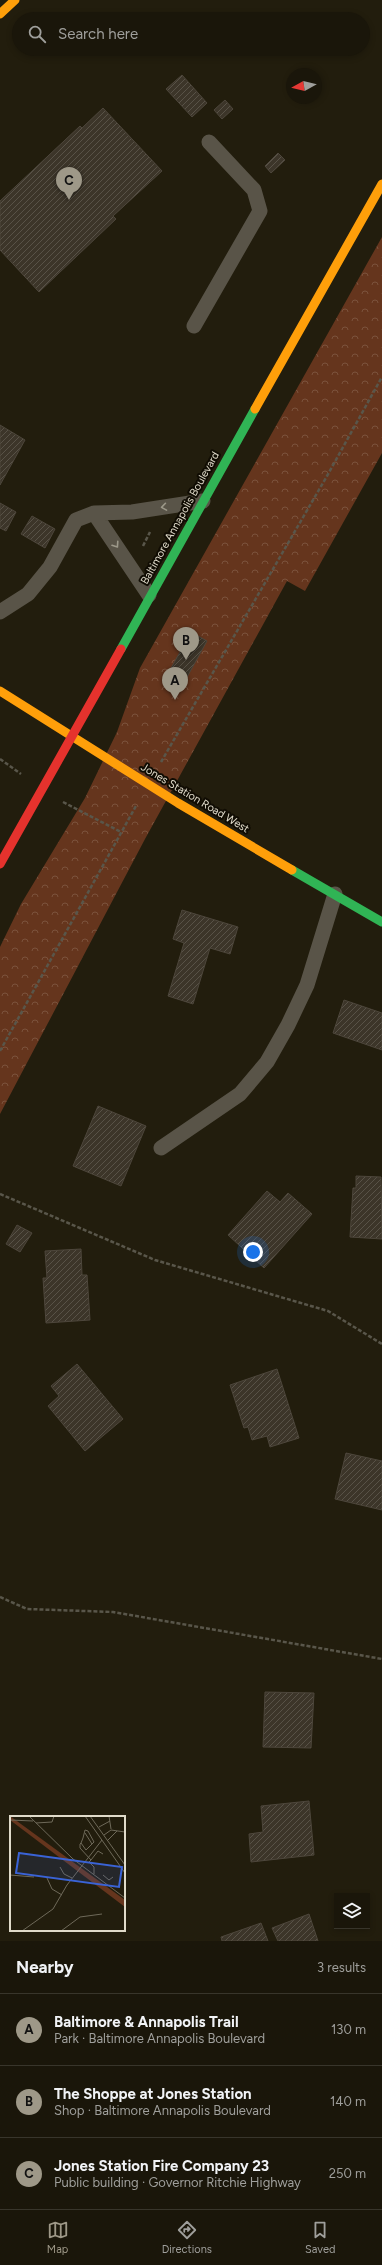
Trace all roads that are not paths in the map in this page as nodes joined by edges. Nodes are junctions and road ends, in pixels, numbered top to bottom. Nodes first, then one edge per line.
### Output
1 (15, 0) edge
2 (0, 14) edge
3 (209, 142) dead end
4 (382, 184) edge
5 (194, 326) dead end
6 (203, 501) junction
7 (94, 513) junction
8 (149, 596) junction
9 (0, 612) edge
10 (0, 691) edge
11 (71, 736) junction
12 (0, 864) edge
13 (334, 894) junction
14 (382, 922) edge
15 (161, 1148) dead end

1 - 2 main road
3 - 5 lane
4 - 6 main road, Baltimore Annapolis Boulevard
6 -> 7 lane
6 - 8 main road, Baltimore Annapolis Boulevard
7 -> 8 lane
7 - 9 lane
8 - 11 main road, Baltimore Annapolis Boulevard
10 - 11 main road, Jones Station Road West
11 - 12 main road, Baltimore Annapolis Boulevard
11 - 13 main road, Jones Station Road West
13 - 14 main road, Jones Station Road West
13 - 15 lane

